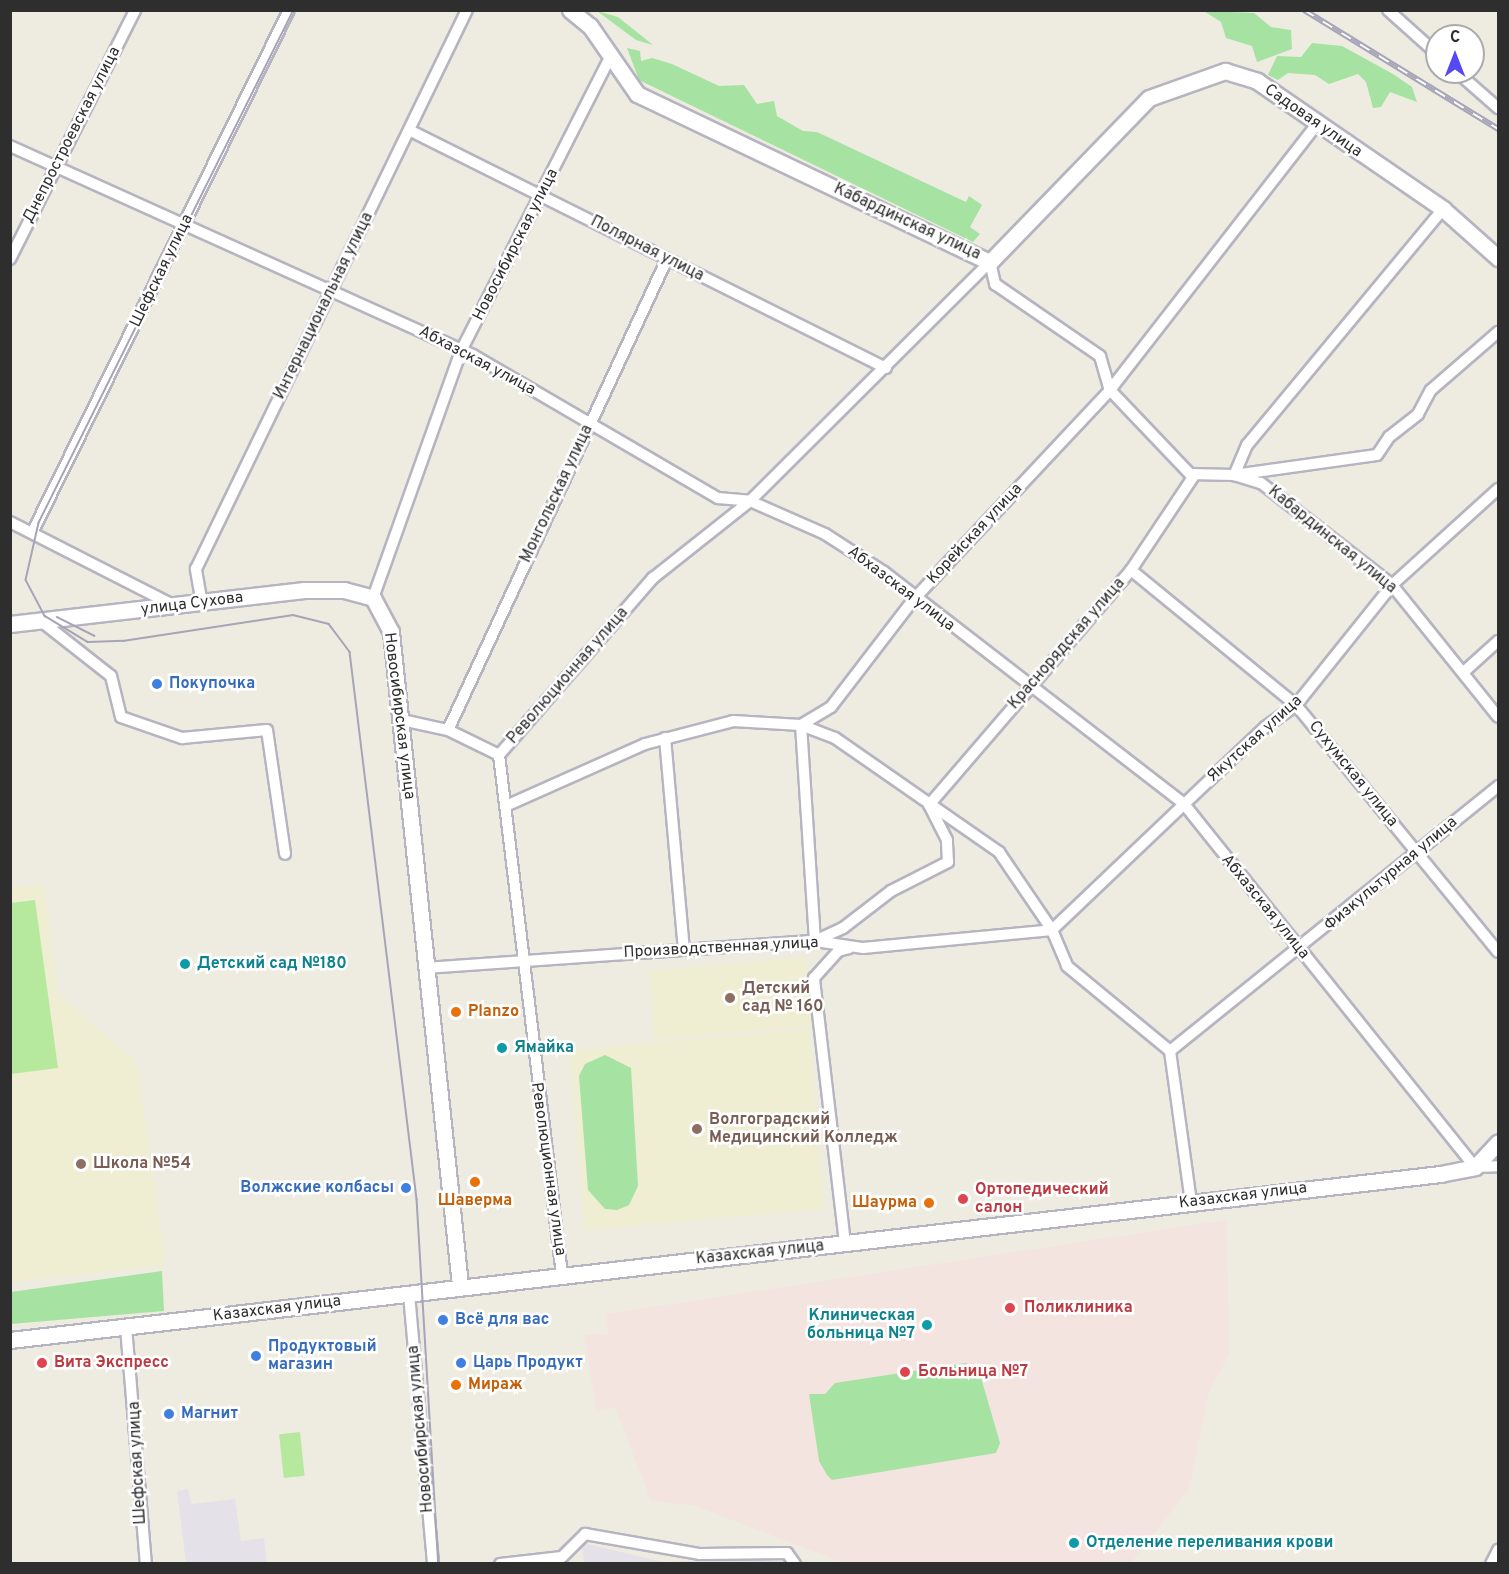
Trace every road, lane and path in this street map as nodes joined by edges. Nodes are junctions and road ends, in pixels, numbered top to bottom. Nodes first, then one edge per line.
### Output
1 (135, 10) edge
2 (289, 10) edge
3 (467, 10) edge
4 (570, 10) edge
5 (1388, 10) edge
6 (1425, 43) edge
7 (611, 55) junction
8 (1471, 84) edge
9 (1498, 108) edge
10 (1316, 125) junction
11 (409, 130) junction
12 (10, 146) edge
13 (55, 166) junction
14 (542, 196) junction
15 (1443, 208) junction
16 (184, 226) junction
17 (1498, 258) edge
18 (10, 259) edge
19 (667, 259) junction
20 (990, 262) junction
21 (332, 289) junction
22 (1498, 332) edge
23 (461, 351) junction
24 (886, 368) junction
25 (1110, 390) junction
26 (591, 423) junction
27 (1195, 474) junction
28 (1234, 475) junction
29 (1498, 489) edge
30 (750, 501) junction
31 (10, 522) edge
32 (33, 531) junction
33 (1131, 570) junction
34 (1392, 585) junction
35 (372, 598) junction
36 (914, 599) junction
37 (202, 604) junction
38 (178, 607) junction
39 (41, 621) junction
40 (10, 624) edge
41 (1498, 641) edge
42 (1466, 670) junction
43 (1030, 686) junction
44 (1296, 705) junction
45 (1498, 717) edge
46 (402, 720) junction
47 (801, 725) junction
48 (448, 730) junction
49 (665, 738) junction
50 (499, 755) junction
51 (1498, 786) edge
52 (1184, 804) junction
53 (508, 805) junction
54 (929, 806) junction
55 (1416, 851) junction
56 (285, 854) dead end
57 (1052, 930) junction
58 (815, 941) junction
59 (853, 947) junction
60 (684, 949) junction
61 (1300, 950) junction
62 (1498, 952) edge
63 (521, 961) junction
64 (425, 968) junction
65 (1170, 1051) junction
66 (1498, 1142) edge
67 (1498, 1166) edge
68 (1475, 1167) junction
69 (1191, 1203) junction
70 (845, 1243) junction
71 (562, 1275) junction
72 (460, 1285) junction
73 (410, 1294) junction
74 (126, 1327) junction
75 (10, 1340) edge
76 (1498, 1550) edge
77 (146, 1563) edge
78 (434, 1563) edge
79 (500, 1563) edge
80 (795, 1563) edge
81 (1491, 1563) edge

1 - 13 street, Днепростроевская улица
2 - 16 street, Шефская улица
3 - 11 street, Интернациональная улица
4 - 7 street, Кабардинская улица
5 - 6 street
7 - 14 street, Новосибирская улица
7 - 20 street, Кабардинская улица
8 - 9 street
10 - 15 street, Садовая улица
10 - 20 street, Садовая улица
10 - 25 street, Корейская улица
11 - 14 street, Полярная улица
11 - 21 street, Интернациональная улица
12 - 13 street, Абхазская улица
13 - 16 street, Абхазская улица
13 - 18 street, Днепростроевская улица
14 - 19 street, Полярная улица
14 - 23 street, Новосибирская улица
15 - 17 street, Садовая улица
15 - 28 street
16 - 21 street, Абхазская улица
16 - 32 street, Шефская улица
19 - 24 street, Полярная улица
19 - 26 street, Монгольская улица
20 - 24 street, Революционная улица
20 - 25 street, Кабардинская улица
21 - 23 street, Абхазская улица
21 - 37 street, Интернациональная улица
22 - 28 street
23 - 26 street, Абхазская улица
23 - 35 street, Новосибирская улица
24 - 30 street, Революционная улица
25 - 27 street, Кабардинская улица
25 - 36 street, Корейская улица
26 - 30 street, Абхазская улица
26 - 48 street, Монгольская улица
27 - 28 street, Кабардинская улица
27 - 33 street, Краснорядская улица
28 - 34 street, Кабардинская улица
29 - 34 street, Якутская улица
30 - 36 street, Абхазская улица
30 - 50 street, Революционная улица
31 - 32 street
32 - 38 street
33 - 43 street, Краснорядская улица
33 - 44 street, Сухумская улица
34 - 42 street, Кабардинская улица
34 - 44 street, Якутская улица
35 - 37 street, улица Сухова
35 - 46 street, Новосибирская улица
36 - 43 street, Абхазская улица
36 - 47 street, Корейская улица
37 - 38 street, улица Сухова
38 - 39 street, улица Сухова
39 - 40 street, улица Сухова
39 - 56 street
41 - 42 street
42 - 45 street, Кабардинская улица
43 - 52 street, Абхазская улица
43 - 54 street, Краснорядская улица
44 - 52 street, Якутская улица
44 - 55 street, Сухумская улица
46 - 48 street
46 - 64 street, Новосибирская улица
47 - 49 street
47 - 54 street
47 - 58 street
48 - 50 street
49 - 53 street
49 - 60 street
50 - 53 street, Революционная улица
51 - 55 street, Физкультурная улица
52 - 57 street, Якутская улица
52 - 61 street, Абхазская улица
53 - 63 street, Революционная улица
54 - 57 street
54 - 58 street
55 - 61 street, Физкультурная улица
55 - 62 street, Сухумская улица
57 - 59 street, Производственная улица
57 - 65 street
58 - 59 street, Производственная улица
58 - 60 street, Производственная улица
59 - 70 street
60 - 63 street, Производственная улица
61 - 65 street, Физкультурная улица
61 - 68 street, Абхазская улица
63 - 64 street, Производственная улица
63 - 71 street, Революционная улица
64 - 72 street, Новосибирская улица
65 - 69 street
66 - 68 street
67 - 68 street
68 - 69 street, Казахская улица
69 - 70 street, Казахская улица
70 - 71 street, Казахская улица
71 - 72 street, Казахская улица
72 - 73 street, Казахская улица
73 - 74 street, Казахская улица
73 - 78 street, Новосибирская улица
74 - 75 street, Казахская улица
74 - 77 street, Шефская улица
76 - 81 street
79 - 80 street

